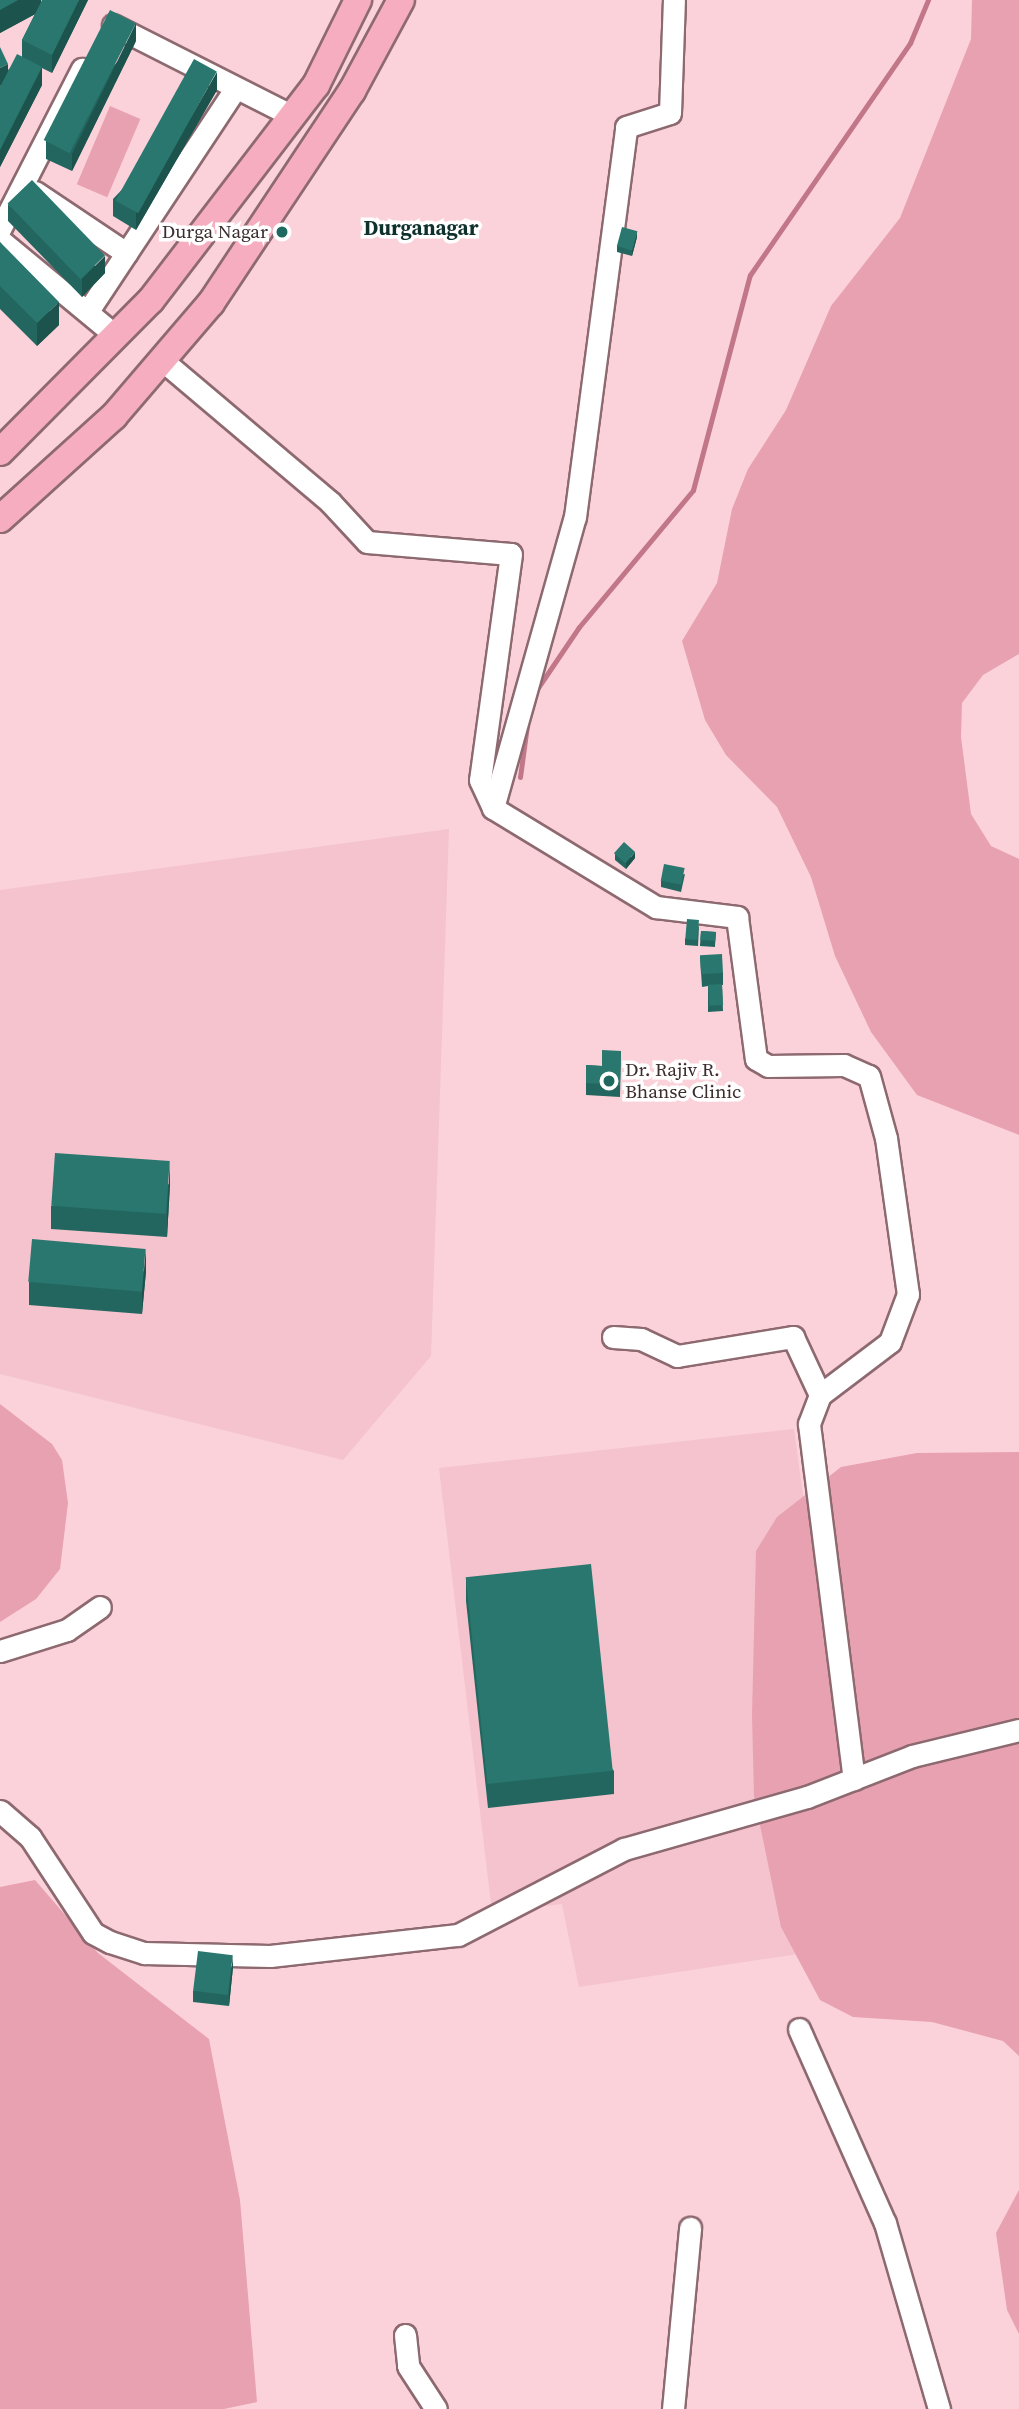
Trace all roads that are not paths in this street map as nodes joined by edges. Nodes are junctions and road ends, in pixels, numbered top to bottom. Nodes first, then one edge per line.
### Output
1 (358, 0) edge
2 (401, 0) edge
3 (674, 0) edge
4 (234, 89) junction
5 (292, 116) junction
6 (23, 184) junction
7 (0, 229) edge
8 (0, 240) edge
9 (126, 253) junction
10 (88, 311) junction
11 (116, 335) junction
12 (162, 360) junction
13 (0, 452) edge
14 (0, 519) edge
15 (493, 808) junction
16 (613, 1338) dead end
17 (820, 1395) junction
18 (100, 1607) dead end
19 (0, 1651) edge
20 (1019, 1730) edge
21 (854, 1779) junction
22 (0, 1811) edge
23 (799, 2029) dead end
24 (690, 2228) dead end
25 (405, 2335) dead end
26 (436, 2409) edge
27 (673, 2409) edge
28 (939, 2409) edge

1 - 5 main road
2 - 12 main road
3 - 15 street
4 - 5 street
4 - 6 street
4 - 9 street
5 - 11 main road
6 - 7 street
6 - 9 street
8 - 10 street
9 - 10 street
10 - 11 street
11 - 13 main road
12 - 14 main road
12 - 15 street
15 - 17 street
16 - 17 street
17 - 21 street
18 - 19 street
20 - 21 street
21 - 22 street
23 - 28 street
24 - 27 street
25 - 26 street

